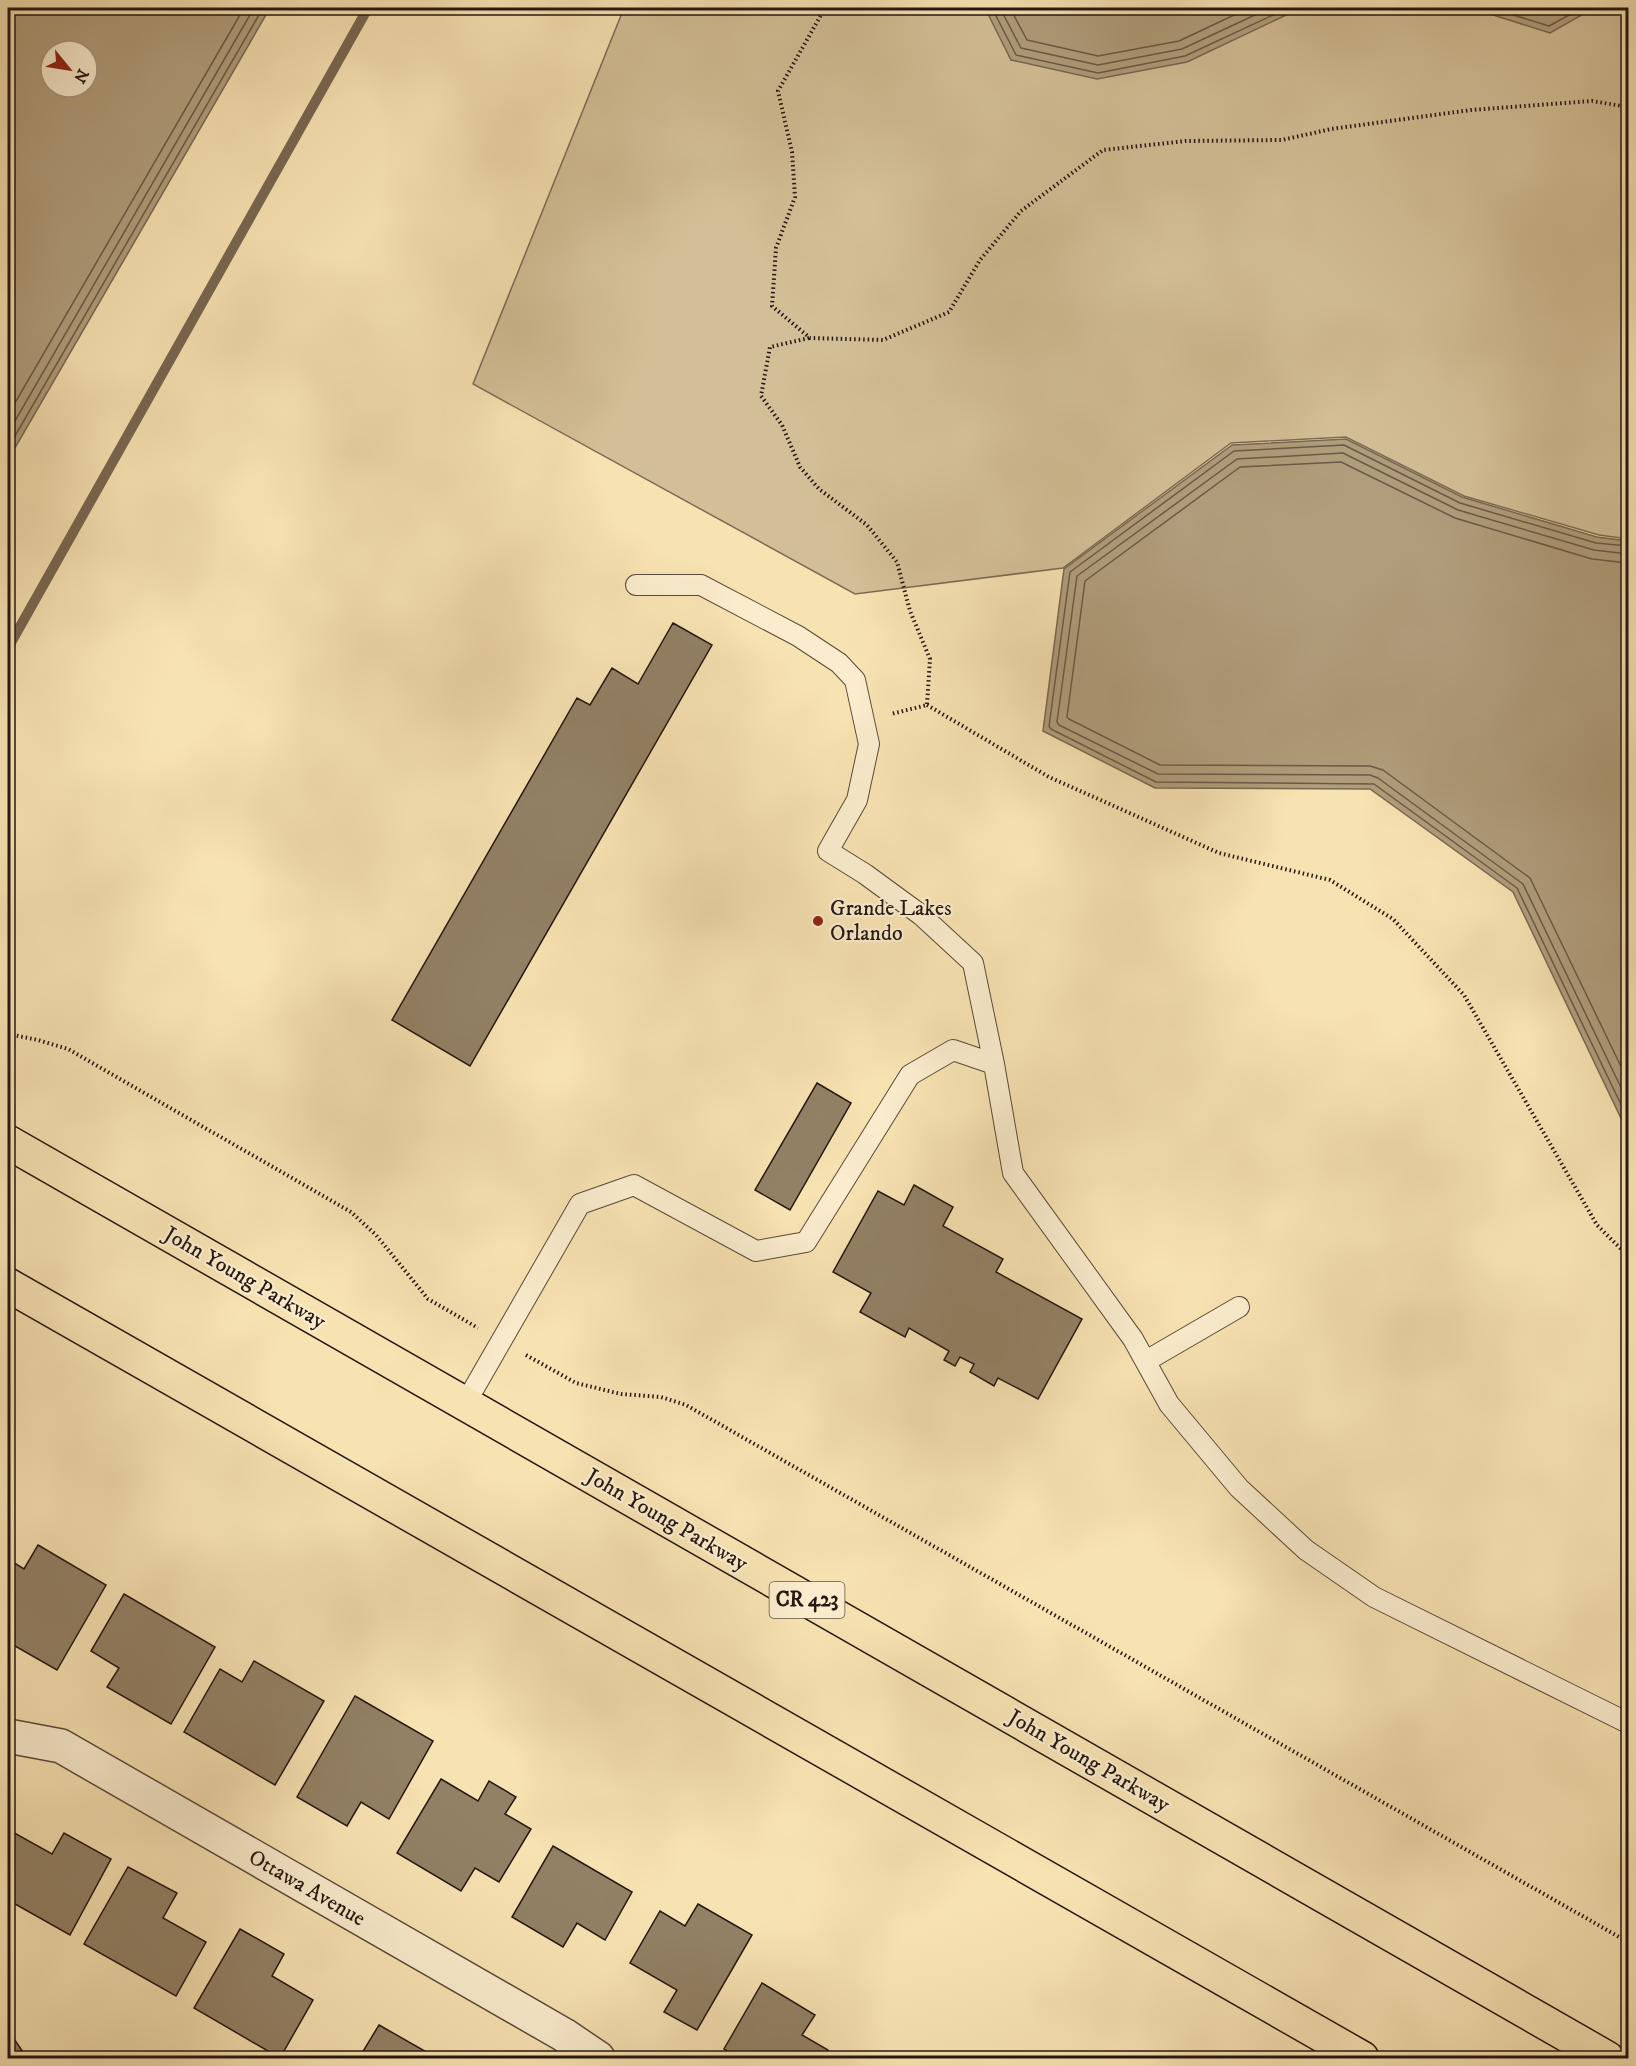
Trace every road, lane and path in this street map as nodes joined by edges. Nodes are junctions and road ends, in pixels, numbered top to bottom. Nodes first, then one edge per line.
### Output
1 (825, 8) edge
2 (1629, 107) edge
3 (810, 338) junction
4 (636, 585) dead end
5 (927, 705) junction
6 (864, 721) junction
7 (8, 1034) edge
8 (994, 1064) junction
9 (8, 1142) edge
10 (1629, 1256) edge
11 (8, 1285) edge
12 (1239, 1307) dead end
13 (501, 1341) junction
14 (1146, 1361) junction
15 (465, 1404) junction
16 (1629, 1723) edge
17 (8, 1736) edge
18 (1629, 1942) edge
19 (557, 2047) edge
20 (598, 2058) edge
21 (1362, 2058) edge
22 (1607, 2058) edge

1 - 3 path
2 - 3 path
3 - 5 path
4 - 6 lane
5 - 6 path
5 - 10 path
6 - 8 lane
7 - 13 path
8 - 13 lane
8 - 14 lane
9 - 15 highway, John Young Parkway / CR 423
11 - 21 highway
12 - 14 lane
13 - 15 lane
13 - 18 path
14 - 16 lane
15 - 22 highway, John Young Parkway / CR 423
17 - 19 street, Ottawa Avenue
19 - 20 street, Ottawa Avenue

